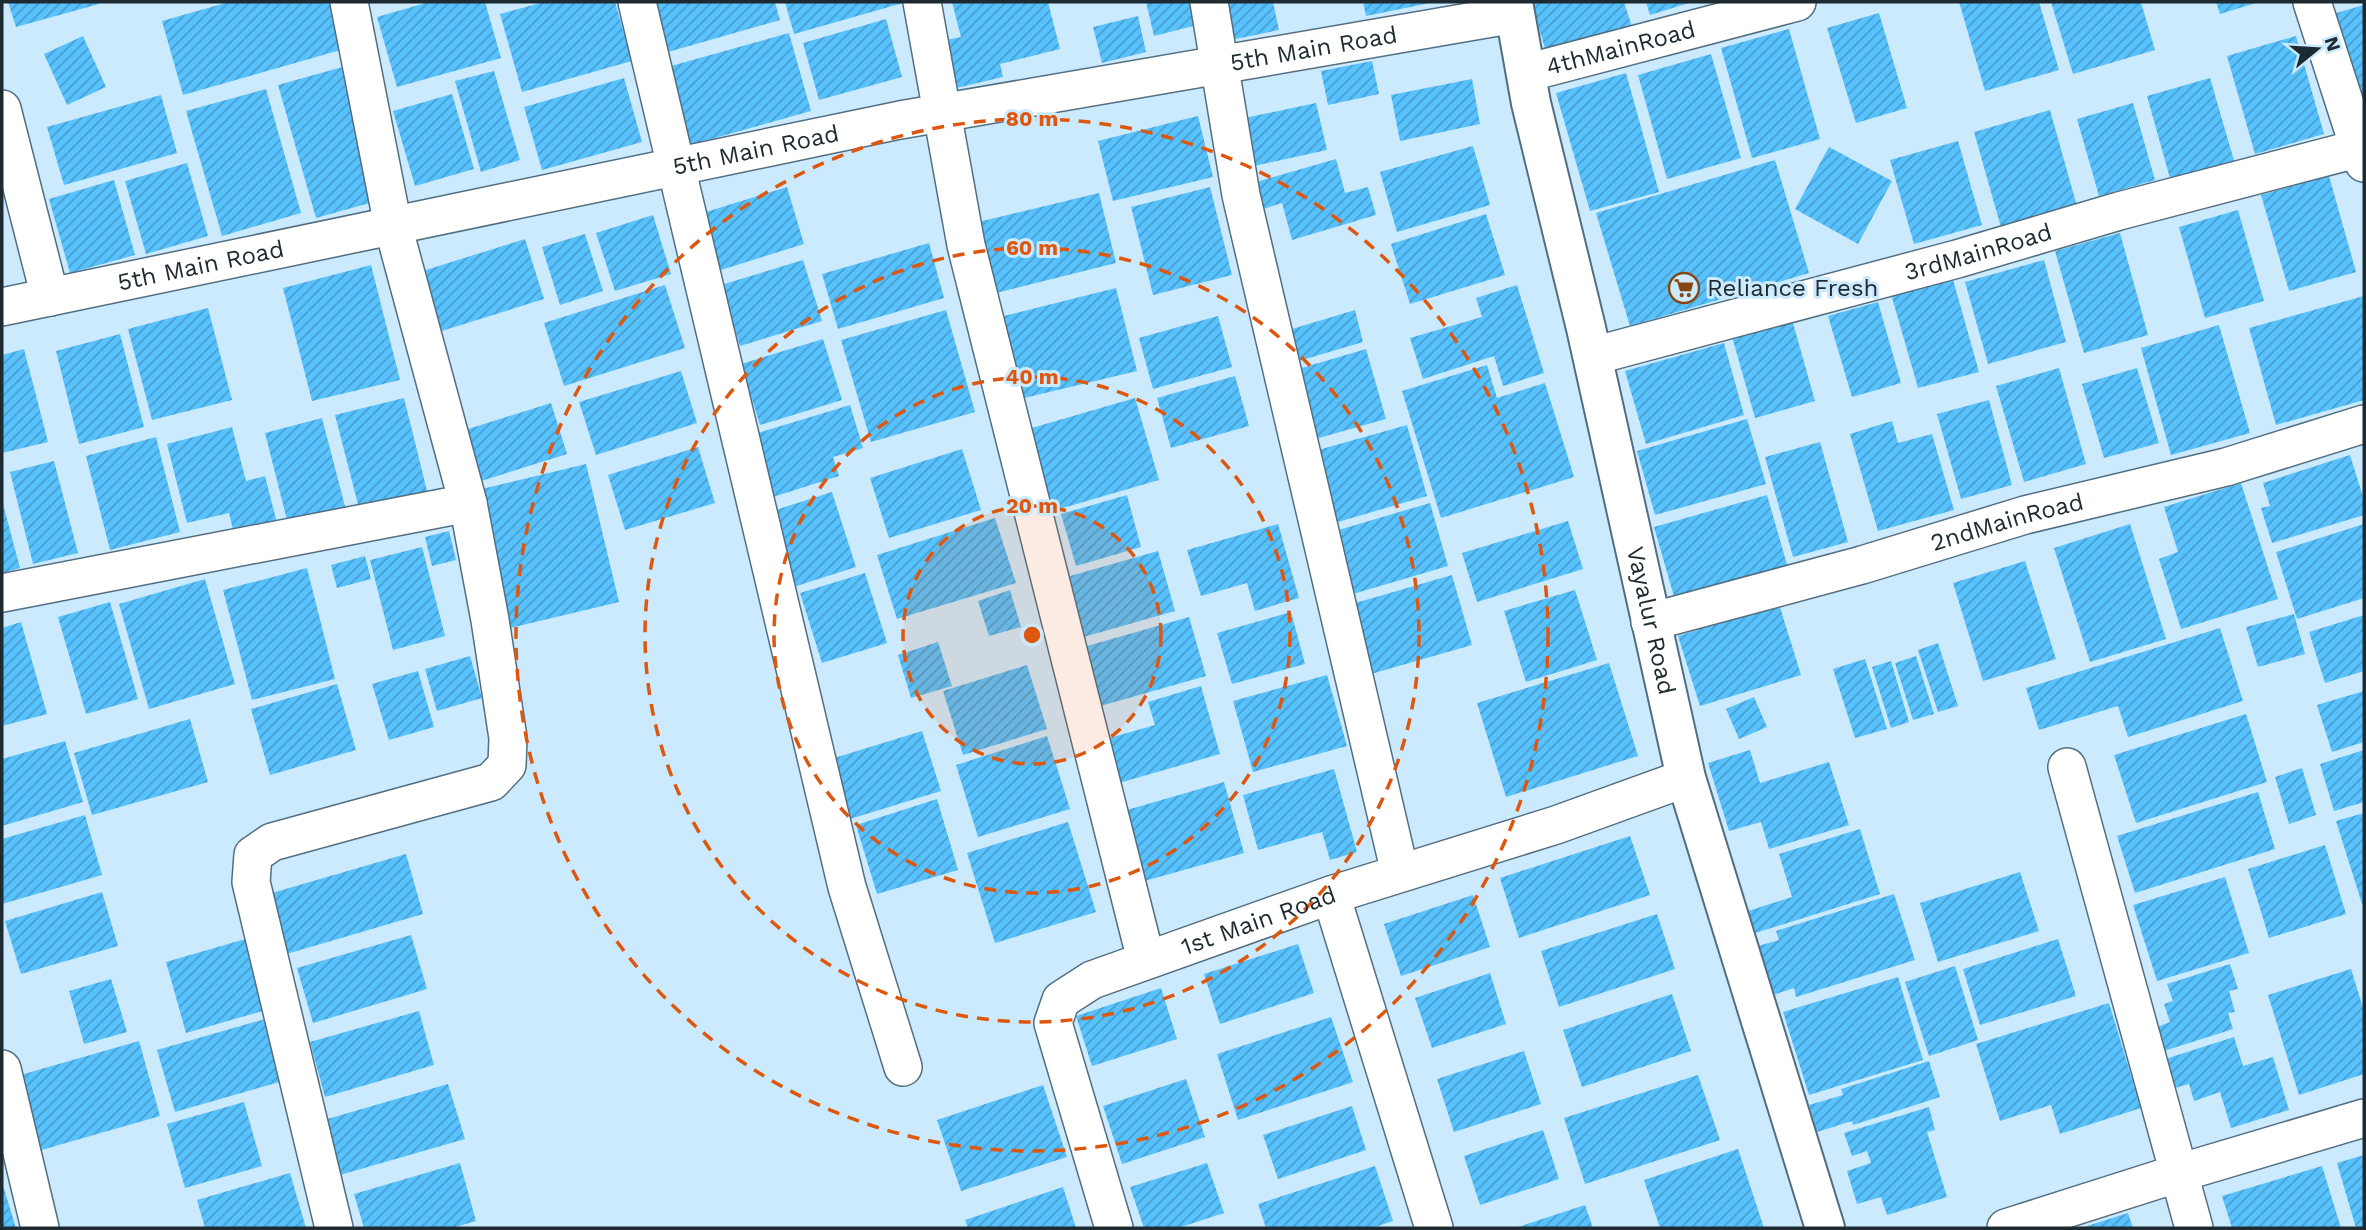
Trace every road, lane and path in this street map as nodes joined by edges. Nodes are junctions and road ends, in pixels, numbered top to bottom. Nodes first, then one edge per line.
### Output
1 (349, 2) edge
2 (637, 2) edge
3 (922, 2) edge
4 (1209, 2) edge
5 (1797, 2) edge
6 (2312, 2) edge
7 (1514, 8) edge
8 (1220, 65) junction
9 (1526, 73) junction
10 (2, 109) edge
11 (942, 113) junction
12 (2363, 152) edge
13 (676, 167) junction
14 (393, 226) junction
15 (50, 297) junction
16 (2, 307) edge
17 (1592, 356) junction
18 (2364, 425) edge
19 (468, 503) junction
20 (2, 593) edge
21 (1650, 622) junction
22 (2067, 767) dead end
23 (1686, 778) junction
24 (1400, 873) junction
25 (1331, 895) junction
26 (1146, 960) junction
27 (904, 1067) dead end
28 (2, 1069) edge
29 (2364, 1118) edge
30 (2179, 1173) junction
31 (40, 1228) edge
32 (334, 1228) edge
33 (1114, 1228) edge
34 (1434, 1228) edge
35 (1825, 1228) edge
36 (2006, 1228) edge
37 (2194, 1228) edge

1 - 14 street
2 - 13 street
3 - 11 street
4 - 8 street
5 - 9 street, 4thMainRoad
6 - 12 street
7 - 8 street, 5th Main Road
7 - 9 main road, Vayalur Road
8 - 11 street, 5th Main Road
8 - 24 street
9 - 17 main road, Vayalur Road
10 - 15 street
11 - 13 street, 5th Main Road
11 - 26 street
12 - 17 street, 3rdMainRoad
13 - 14 street, 5th Main Road
13 - 27 street
14 - 15 street, 5th Main Road
14 - 19 street
15 - 16 street, 5th Main Road
17 - 21 main road, Vayalur Road
18 - 21 street, 2ndMainRoad
19 - 20 street
19 - 32 street
21 - 23 main road, Vayalur Road
22 - 30 street
23 - 24 street, 1st Main Road
23 - 35 main road, Vayalur Road
24 - 25 street, 1st Main Road
25 - 26 street, 1st Main Road
25 - 34 street
26 - 33 street, 1st Main Road
28 - 31 street
29 - 30 street
30 - 36 street
30 - 37 street

